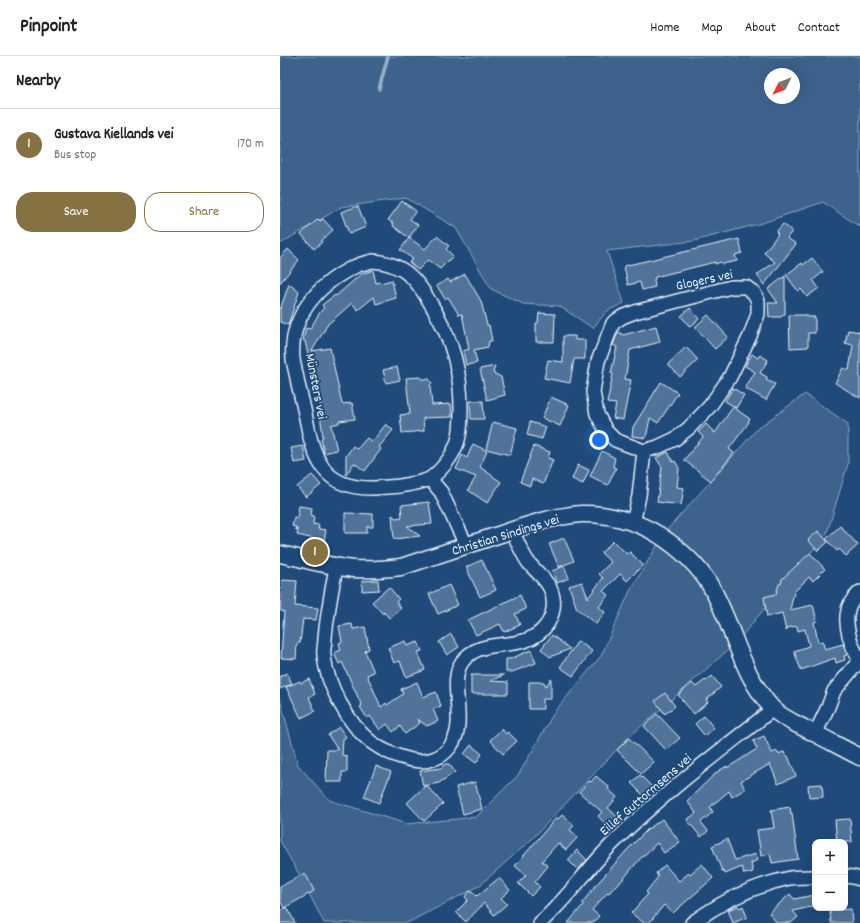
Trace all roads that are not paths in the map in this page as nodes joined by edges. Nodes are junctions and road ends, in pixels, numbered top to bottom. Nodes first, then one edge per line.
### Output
1 (644, 451) junction
2 (430, 479) junction
3 (633, 522) junction
4 (512, 530) junction
5 (466, 545) junction
6 (280, 554) edge
7 (336, 567) junction
8 (860, 592) edge
9 (860, 660) edge
10 (773, 709) junction
11 (815, 734) junction
12 (860, 757) edge
13 (812, 877) edge
14 (848, 877) edge
15 (860, 879) edge
16 (545, 920) edge
17 (692, 923) edge

1 - 1 street, Glogers vei
1 - 3 street
2 - 2 street, Münsters vei
2 - 5 street
3 - 4 street, Christian Sindings vei
3 - 10 street, Christian Sindings vei
4 - 5 street, Christian Sindings vei
4 - 7 street
5 - 7 street, Christian Sindings vei
6 - 7 street, Christian Sindings vei
8 - 9 street
9 - 11 street
10 - 11 street, Christian Sindings vei
10 - 16 street, Eillef Guttormsens vei
11 - 12 street, Christian Sindings vei
13 - 17 street
14 - 15 street

